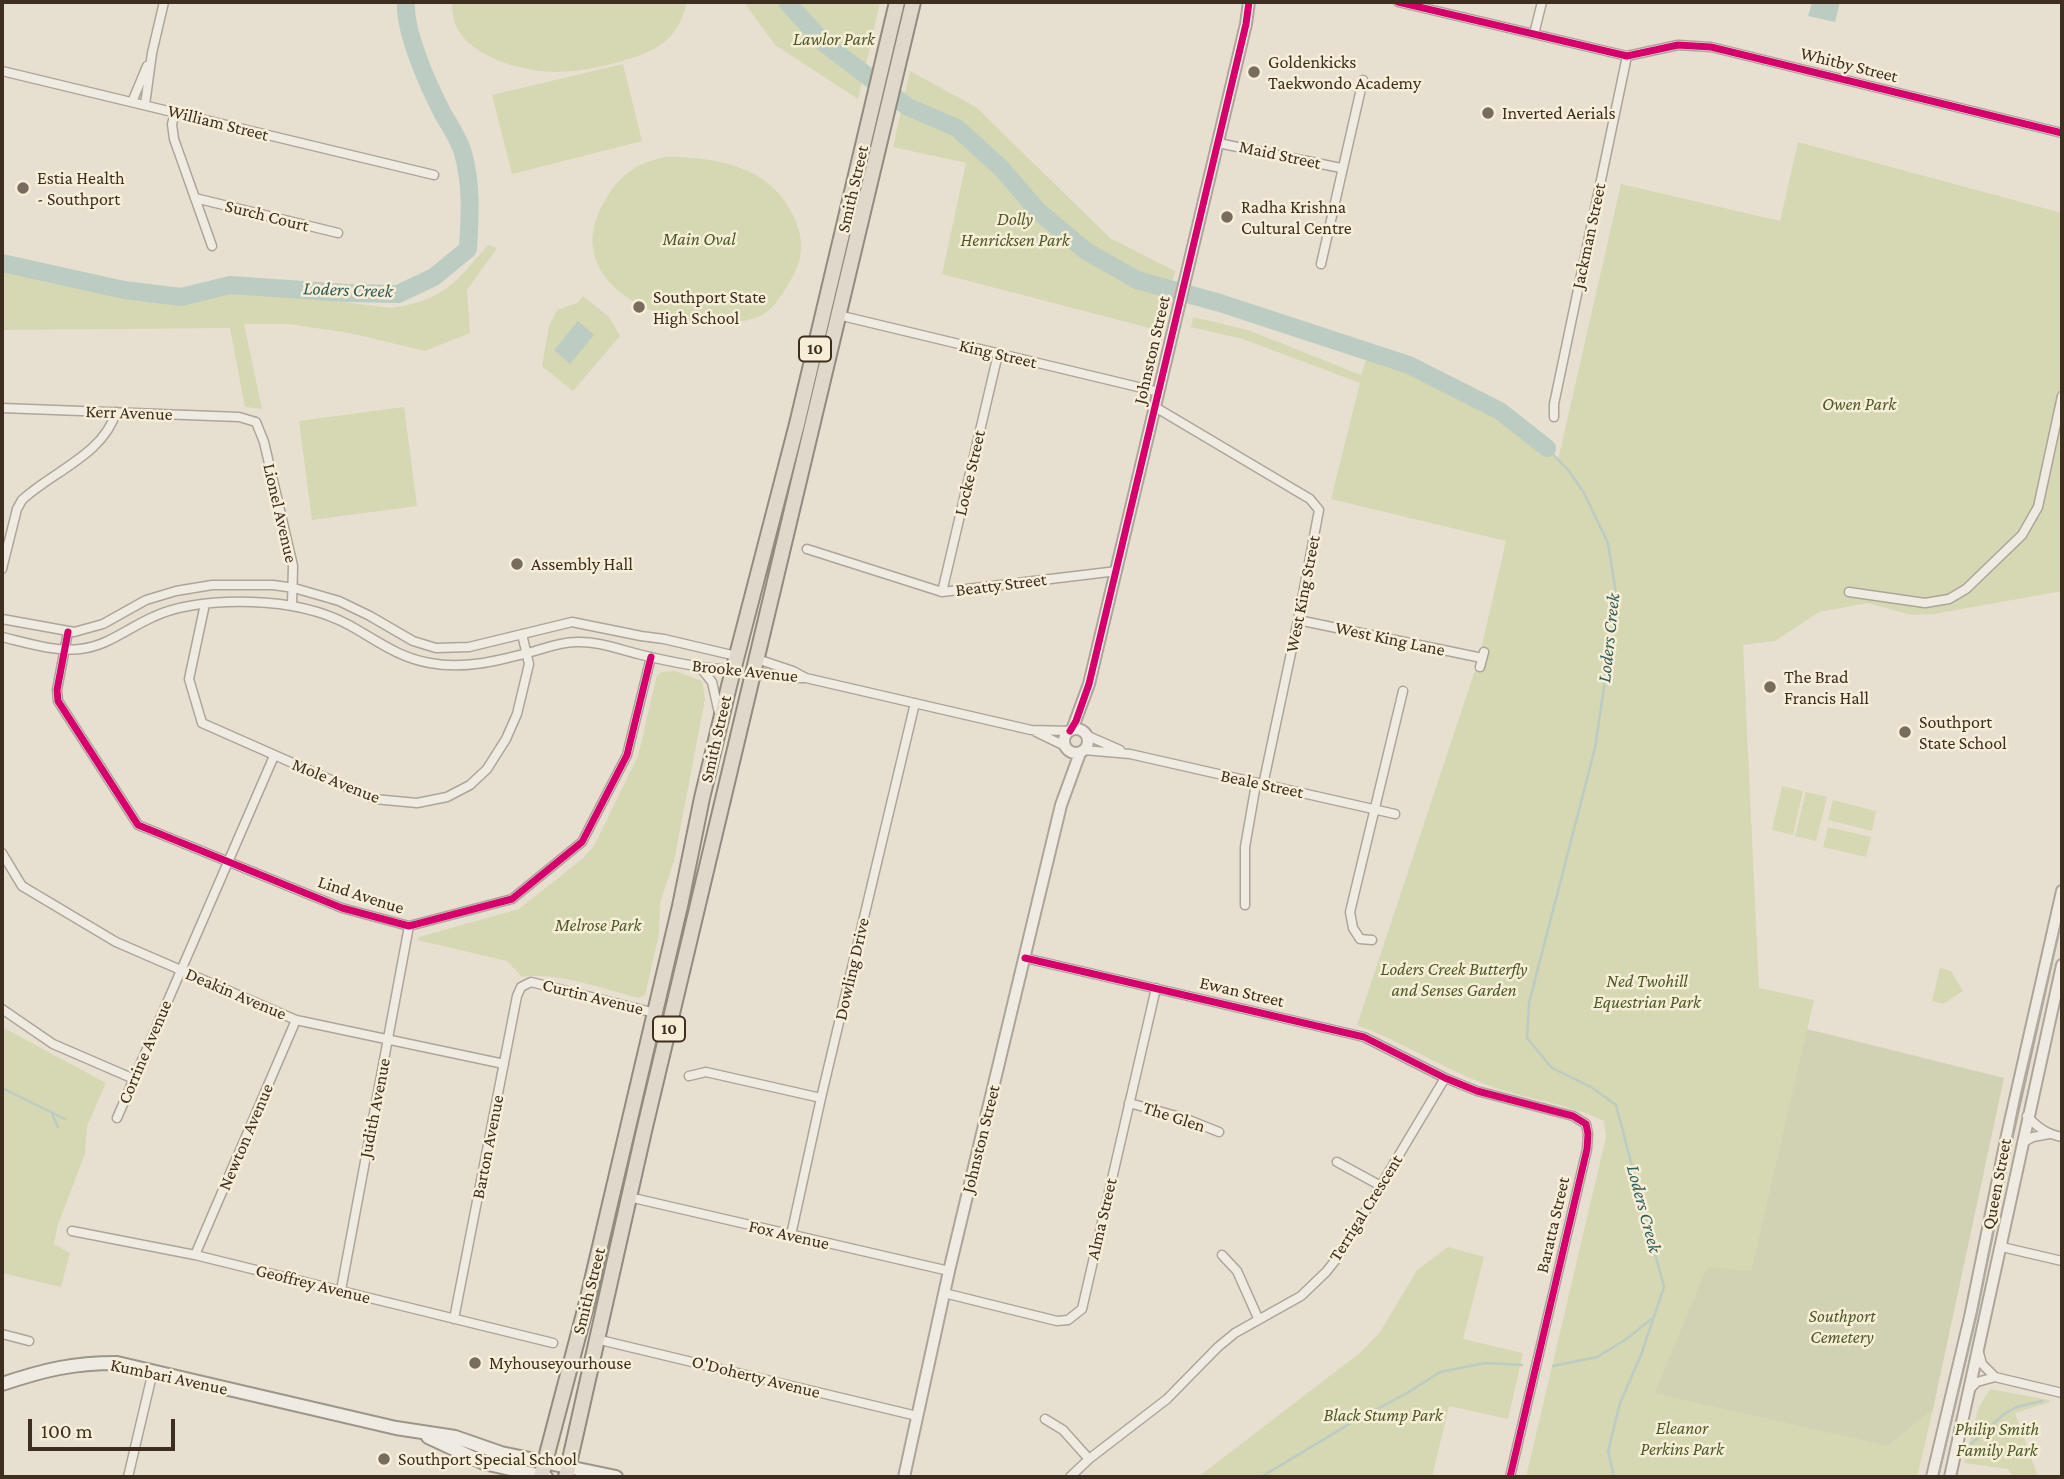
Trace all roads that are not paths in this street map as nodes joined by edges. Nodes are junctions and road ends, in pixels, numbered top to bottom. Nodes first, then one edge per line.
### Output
1 (164, 2) edge
2 (897, 2) edge
3 (913, 2) edge
4 (1251, 2) edge
5 (1398, 2) edge
6 (1542, 2) edge
7 (1534, 34) junction
8 (152, 53) junction
9 (1628, 56) junction
10 (890, 64) junction
11 (2, 71) edge
12 (1363, 80) dead end
13 (132, 102) junction
14 (145, 105) junction
15 (175, 113) junction
16 (2062, 133) edge
17 (1218, 143) junction
18 (1342, 168) junction
19 (434, 175) dead end
20 (195, 198) junction
21 (338, 233) dead end
22 (212, 246) dead end
23 (1321, 264) dead end
24 (838, 315) junction
25 (998, 354) junction
26 (1159, 391) junction
27 (2062, 396) edge
28 (1155, 407) junction
29 (2, 408) edge
30 (116, 412) junction
31 (1554, 417) dead end
32 (256, 422) joint
33 (807, 549) dead end
34 (2, 569) edge
35 (1117, 570) junction
36 (294, 588) junction
37 (942, 592) junction
38 (1849, 592) dead end
39 (205, 604) junction
40 (292, 605) junction
41 (2, 619) edge
42 (1298, 620) junction
43 (68, 632) junction
44 (522, 634) junction
45 (2, 638) edge
46 (66, 649) junction
47 (527, 653) junction
48 (650, 657) junction
49 (1482, 659) dead end
50 (734, 663) junction
51 (755, 665) junction
52 (701, 668) junction
53 (1089, 684) junction
54 (1403, 691) dead end
55 (915, 703) junction
56 (720, 722) junction
57 (1031, 730) junction
58 (1071, 730) junction
59 (1087, 735) junction
60 (1066, 748) junction
61 (1082, 752) junction
62 (1130, 754) junction
63 (274, 756) junction
64 (1260, 785) junction
65 (1061, 806) junction
66 (1375, 808) junction
67 (1395, 814) dead end
68 (2, 853) edge
69 (229, 863) junction
70 (2062, 891) edge
71 (1245, 905) dead end
72 (409, 926) junction
73 (1372, 940) dead end
74 (1025, 958) junction
75 (2062, 965) edge
76 (180, 971) junction
77 (531, 982) joint
78 (1156, 988) junction
79 (2, 1009) edge
80 (655, 1013) junction
81 (296, 1020) junction
82 (388, 1039) junction
83 (504, 1064) junction
84 (690, 1076) dead end
85 (1445, 1078) junction
86 (134, 1079) junction
87 (821, 1098) junction
88 (1129, 1103) junction
89 (2028, 1116) junction
90 (117, 1118) dead end
91 (1219, 1132) dead end
92 (2049, 1134) junction
93 (2062, 1137) edge
94 (2022, 1144) junction
95 (1337, 1162) dead end
96 (1381, 1186) junction
97 (629, 1197) junction
98 (72, 1231) dead end
99 (791, 1236) junction
100 (2002, 1247) junction
101 (195, 1255) junction
102 (1222, 1255) dead end
103 (2062, 1261) edge
104 (948, 1271) junction
105 (341, 1290) junction
106 (944, 1293) junction
107 (1258, 1318) junction
108 (454, 1319) junction
109 (2, 1334) edge
110 (596, 1339) junction
111 (29, 1340) dead end
112 (553, 1343) dead end
113 (1979, 1353) junction
114 (153, 1371) junction
115 (1995, 1377) junction
116 (2, 1384) edge
117 (1970, 1390) junction
118 (2062, 1393) edge
119 (917, 1416) junction
120 (1045, 1419) dead end
121 (418, 1433) junction
122 (1089, 1459) junction
123 (544, 1461) junction
124 (567, 1472) edge
125 (512, 1474) edge
126 (903, 1476) edge
127 (128, 1477) edge
128 (542, 1477) edge
129 (616, 1477) edge
130 (1070, 1477) edge
131 (1510, 1477) edge
132 (1932, 1477) edge
133 (1950, 1477) edge

1 - 8 street
2 - 10 highway, Smith Street / 10
3 - 10 highway, Smith Street / 10
4 - 17 street, Johnston Street
5 - 7 street
6 - 7 street
7 - 9 street
8 - 13 street
8 - 14 street
9 - 16 street, Whitby Street
9 - 31 street, Jackman Street
10 - 24 highway, Smith Street / 10
10 - 50 highway, Smith Street / 10
11 - 13 street, William Street
12 - 18 street
13 - 14 street, William Street
14 - 15 street, William Street
15 - 19 street, William Street
15 - 20 street
17 - 18 street, Maid Street
17 - 26 street, Johnston Street
18 - 23 street
20 - 21 street, Surch Court
20 - 22 street
24 - 25 street, King Street
24 - 51 highway, Smith Street / 10
25 - 26 street, King Street
25 - 37 street, Locke Street
26 - 28 street, Johnston Street
27 - 38 street
28 - 35 street, Johnston Street
28 - 42 street, West King Street
29 - 30 street, Kerr Avenue
30 - 32 street, Kerr Avenue
30 - 34 street
32 - 36 street, Lionel Avenue
33 - 37 street, Beatty Street
35 - 37 street, Beatty Street
35 - 53 street, Johnston Street
36 - 40 street, Lionel Avenue
36 - 43 street, Brooke Avenue
36 - 44 street, Brooke Avenue
39 - 40 street, Brooke Avenue
39 - 46 street, Brooke Avenue
39 - 63 street, Mole Avenue
40 - 47 street, Brooke Avenue
41 - 43 street, Brooke Avenue
42 - 49 street, West King Lane
42 - 64 street, West King Street
43 - 46 street, Lind Avenue
44 - 47 street, Mole Avenue
44 - 50 street, Brooke Avenue
45 - 46 street, Brooke Avenue
46 - 69 street, Lind Avenue
47 - 48 street, Brooke Avenue
47 - 63 street, Mole Avenue
48 - 52 street, Brooke Avenue
48 - 72 street, Lind Avenue
50 - 51 highway, Brooke Avenue
50 - 52 street, Brooke Avenue
50 - 56 highway, Smith Street / 10
51 - 55 street, Brooke Avenue
51 - 97 highway, Smith Street / 10
52 - 56 street
53 - 58 street, Johnston Street
53 - 59 street, Johnston Street
54 - 66 street
55 - 57 street
55 - 87 street, Dowling Drive
56 - 80 highway, Smith Street / 10
57 - 58 street
57 - 60 street
58 - 59 street
58 - 60 street
59 - 61 street
59 - 62 street, Beale Street
60 - 61 street
60 - 65 street, Johnston Street
61 - 62 street, Beale Street
61 - 65 street, Johnston Street
62 - 64 street, Beale Street
63 - 69 street, Corrine Avenue
64 - 66 street, Beale Street
64 - 71 street, West King Street
65 - 74 street, Johnston Street
66 - 67 street, Beale Street
66 - 73 street
68 - 76 street, Deakin Avenue
69 - 72 street, Lind Avenue
69 - 76 street, Corrine Avenue
70 - 132 street, Queen Street
72 - 82 street, Judith Avenue
74 - 78 street, Ewan Street
74 - 104 street, Johnston Street
75 - 89 street, Queen Street
76 - 81 street, Deakin Avenue
76 - 86 street, Corrine Avenue
77 - 80 street, Curtin Avenue
77 - 83 street, Barton Avenue
78 - 85 street, Ewan Street
78 - 88 street, Alma Street
79 - 86 street
80 - 123 highway, Smith Street / 10
81 - 82 street, Deakin Avenue
81 - 101 street, Newton Avenue
82 - 83 street, Deakin Avenue
82 - 105 street, Judith Avenue
83 - 108 street, Barton Avenue
84 - 87 street
85 - 96 street, Terrigal Crescent
85 - 131 street, Baratta Street
86 - 90 street, Corrine Avenue
87 - 99 street, Dowling Drive
88 - 91 street, The Glen
88 - 106 street, Alma Street
89 - 92 street
89 - 94 street, Queen Street
92 - 93 street
92 - 94 street
94 - 100 street, Queen Street
95 - 96 street
96 - 107 street, Terrigal Crescent
97 - 99 street, Fox Avenue
97 - 110 highway, Smith Street / 10
98 - 101 street, Geoffrey Avenue
99 - 104 street, Fox Avenue
100 - 103 street
100 - 113 street, Queen Street
101 - 105 street, Geoffrey Avenue
102 - 107 street
104 - 106 street, Johnston Street
105 - 108 street, Geoffrey Avenue
106 - 119 street, Johnston Street
107 - 122 street, Terrigal Crescent
108 - 112 street, Geoffrey Avenue
109 - 111 street
110 - 119 street, O'Doherty Avenue
110 - 124 highway, Smith Street / 10
113 - 115 street
113 - 117 street, Queen Street
114 - 116 main road, Kumbari Avenue
114 - 121 main road, Kumbari Avenue
114 - 127 street
115 - 117 street
115 - 118 street
117 - 133 street, Queen Street
119 - 126 street, Johnston Street
120 - 122 street
121 - 123 main road, Kumbari Avenue
121 - 125 main road, Kumbari Avenue
122 - 130 street, Terrigal Crescent
123 - 124 main road, Kumbari Avenue
123 - 128 highway, Smith Street / 10
124 - 129 main road, Kumbari Avenue
125 - 128 main road, Kumbari Avenue

